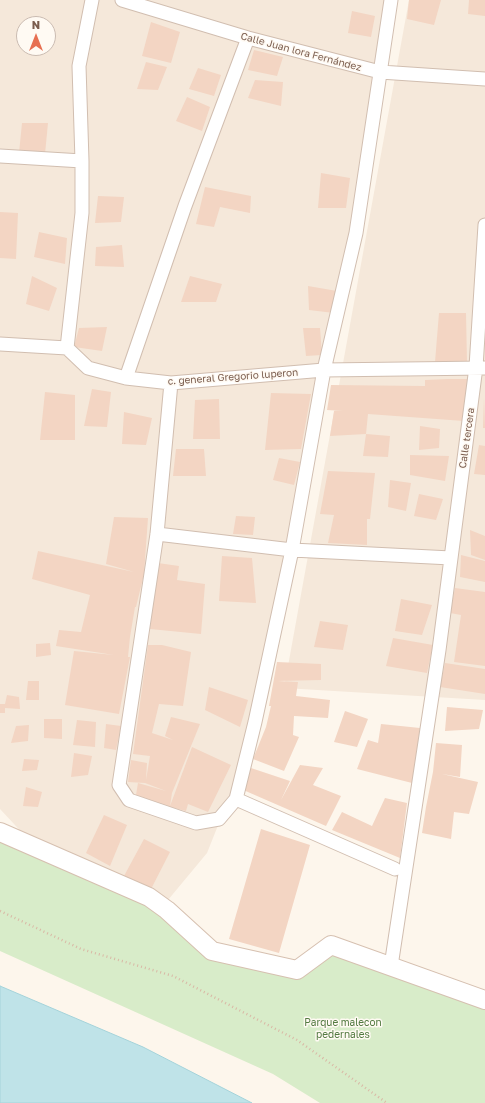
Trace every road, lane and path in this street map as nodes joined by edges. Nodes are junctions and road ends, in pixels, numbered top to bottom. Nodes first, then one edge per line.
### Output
1 (92, 0) edge
2 (122, 0) edge
3 (391, 0) edge
4 (248, 38) junction
5 (380, 72) junction
6 (485, 79) edge
7 (0, 156) edge
8 (82, 161) junction
9 (485, 225) edge
10 (0, 344) edge
11 (67, 348) junction
12 (481, 368) edge
13 (324, 370) junction
14 (126, 378) junction
15 (171, 383) junction
16 (157, 534) junction
17 (292, 550) junction
18 (451, 558) junction
19 (236, 799) junction
20 (0, 832) edge
21 (395, 869) dead end
22 (0, 911) edge
23 (391, 966) junction
24 (485, 1000) edge
25 (387, 1103) edge

1 - 8 street
2 - 4 street, Calle Juan lora Fernández
3 - 5 street
4 - 5 street, Calle Juan lora Fernández
4 - 14 street
5 - 6 street, Calle Juan lora Fernández
5 - 13 street
7 - 8 street
8 - 11 street
9 - 12 street, Calle tercera
10 - 11 street
11 - 14 street, c. general Gregorio luperon
12 - 13 street, c. general Gregorio luperon
12 - 18 street, Calle tercera
13 - 15 street, c. general Gregorio luperon
13 - 17 street
14 - 15 street, c. general Gregorio luperon
15 - 16 street
16 - 17 street
16 - 19 street
17 - 18 street
17 - 19 street
18 - 23 street, Calle tercera
19 - 21 street
20 - 23 main road
22 - 25 path
23 - 24 main road

